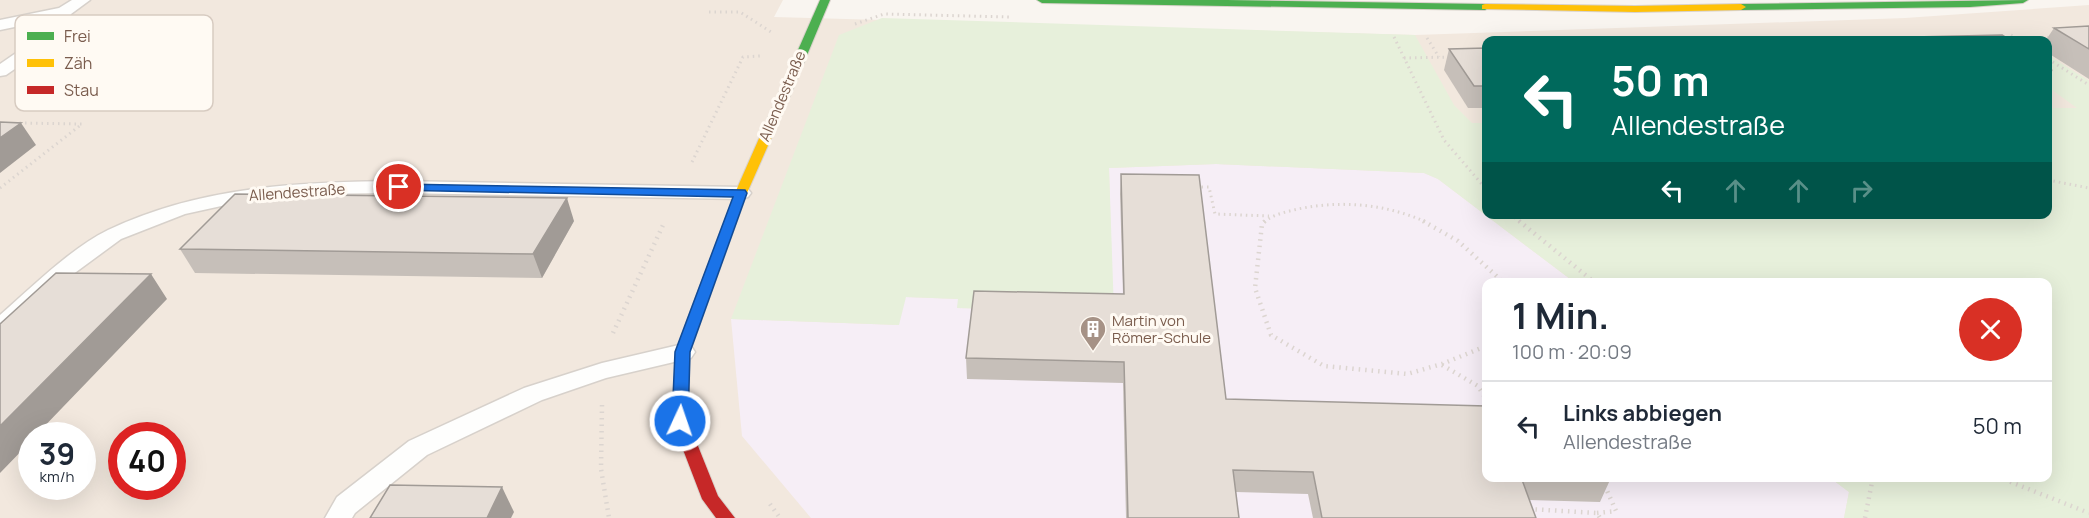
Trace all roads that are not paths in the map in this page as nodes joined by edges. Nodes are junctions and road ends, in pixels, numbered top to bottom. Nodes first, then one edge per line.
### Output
1 (82, 0) edge
2 (825, 0) edge
3 (1042, 0) edge
4 (2023, 0) edge
5 (64, 12) junction
6 (49, 15) edge
7 (63, 15) edge
8 (15, 22) edge
9 (0, 25) edge
10 (15, 61) edge
11 (0, 71) edge
12 (741, 193) junction
13 (0, 327) edge
14 (683, 352) junction
15 (338, 518) edge
16 (726, 518) edge

1 - 5 lane
2 - 12 street, Allendestraße
3 - 4 street
5 - 6 lane
5 - 7 lane
8 - 9 lane
10 - 11 lane
12 - 13 lane, Allendestraße
12 - 14 street, Allendestraße
14 - 15 lane
14 - 16 street, Allendestraße

